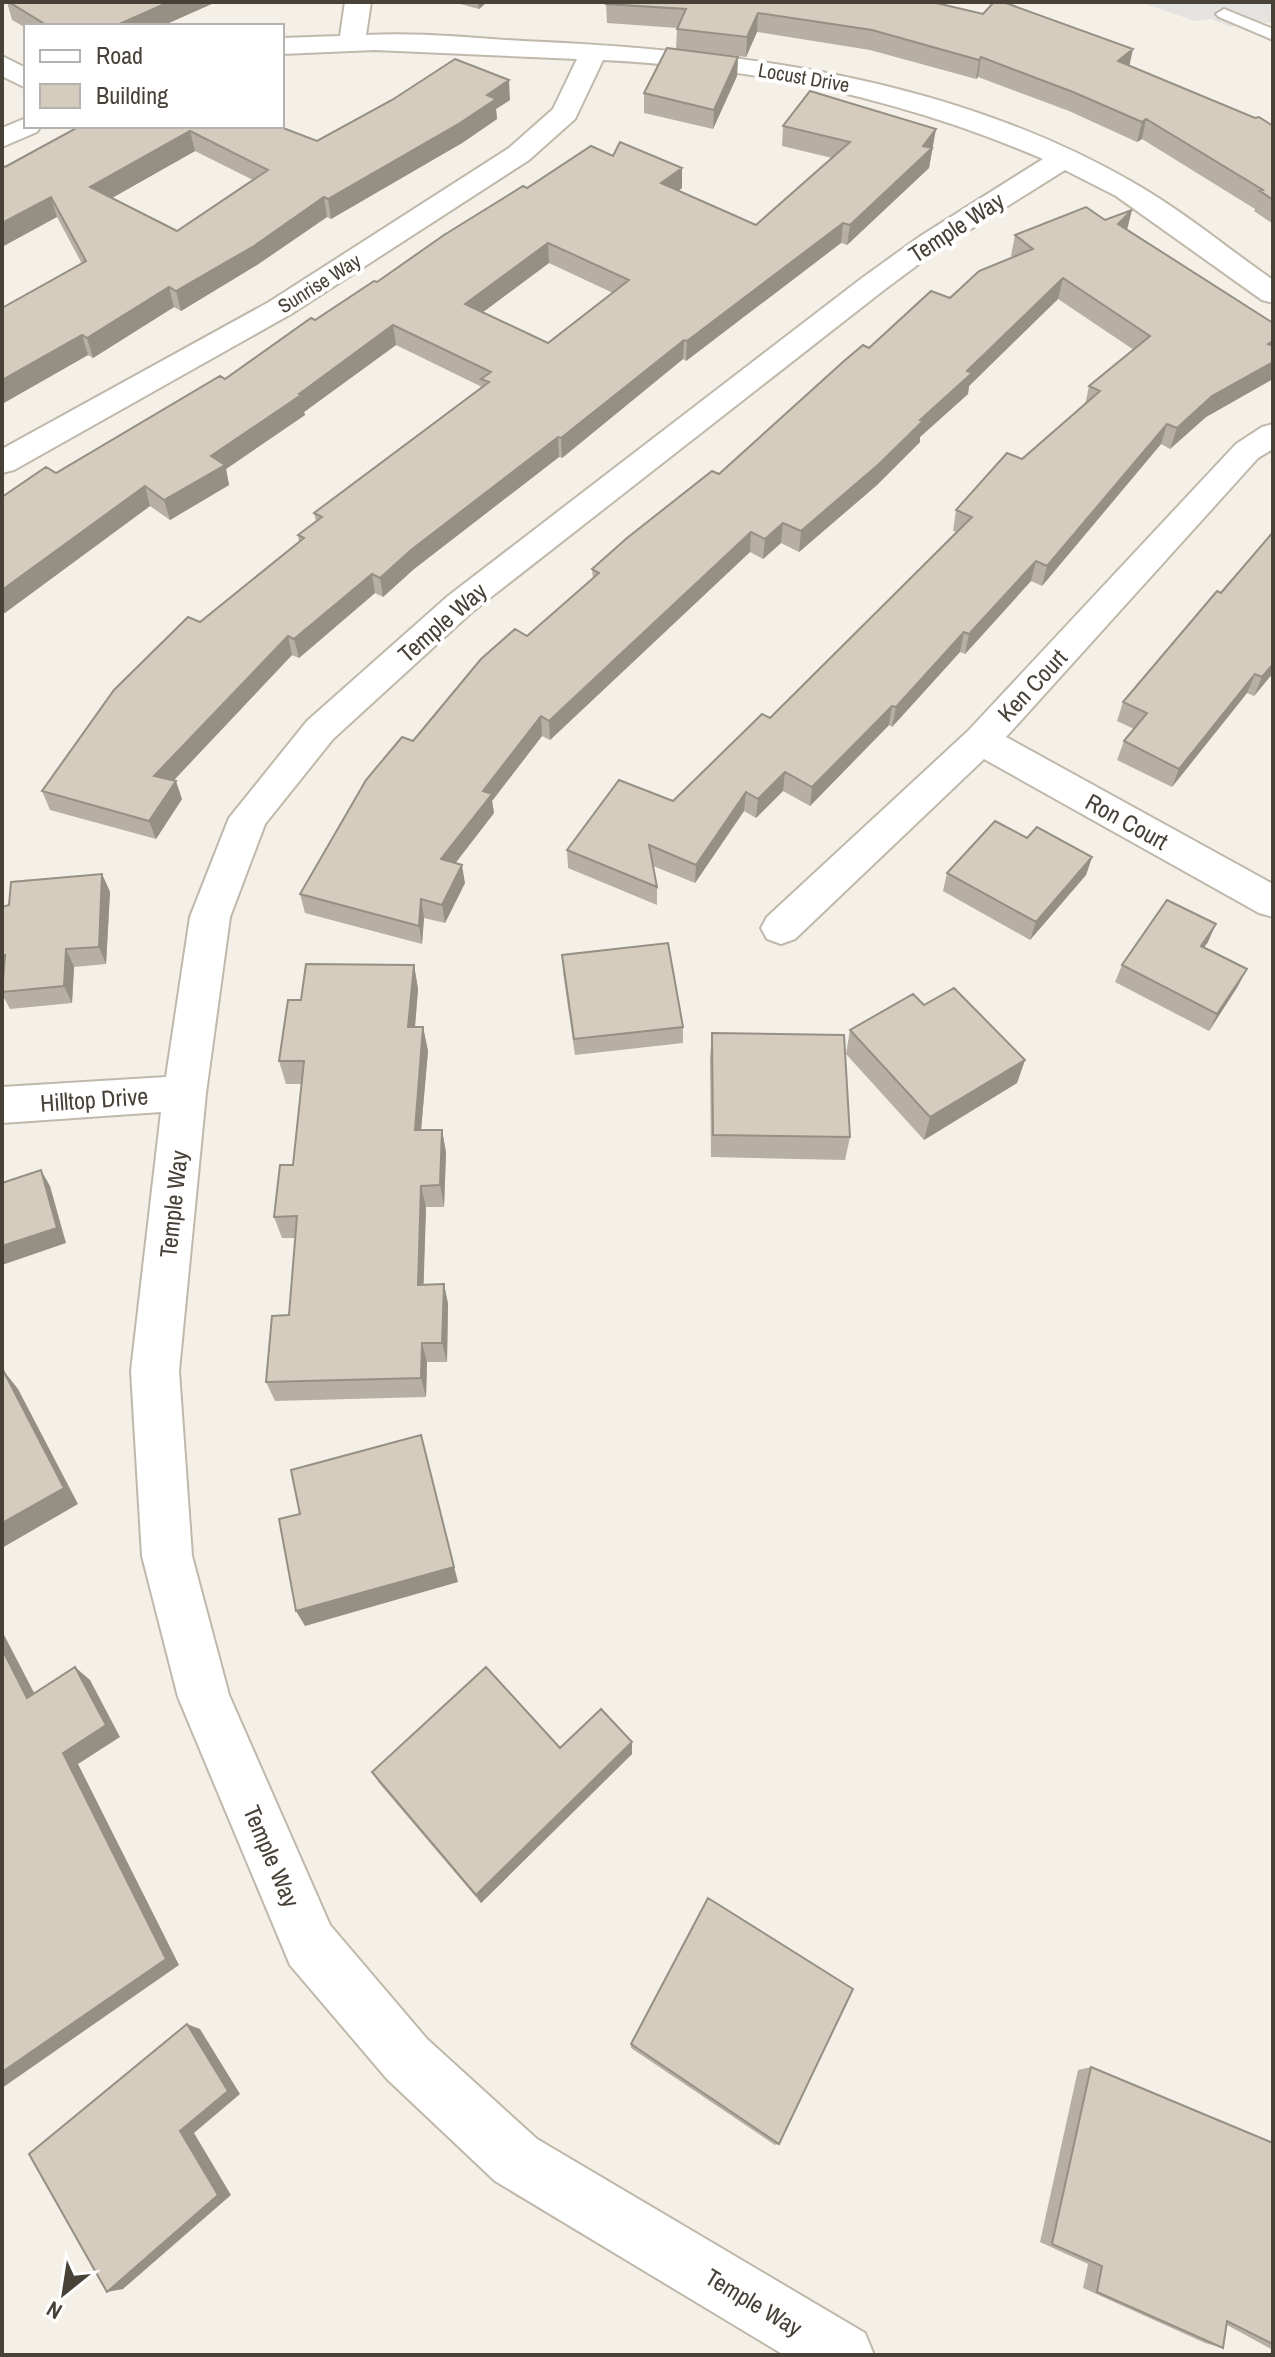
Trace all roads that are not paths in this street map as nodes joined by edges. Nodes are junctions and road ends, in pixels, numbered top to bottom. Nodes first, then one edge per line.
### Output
1 (358, 2) edge
2 (1224, 14) dead end
3 (1273, 35) edge
4 (352, 42) junction
5 (284, 46) edge
6 (593, 53) junction
7 (2, 64) edge
8 (24, 79) edge
9 (24, 128) edge
10 (2, 139) edge
11 (1064, 158) junction
12 (1273, 294) edge
13 (1273, 434) edge
14 (2, 463) edge
15 (981, 740) junction
16 (1273, 902) edge
17 (781, 928) dead end
18 (185, 1093) junction
19 (2, 1105) edge
20 (843, 2355) edge

1 - 4 street
2 - 3 lane
4 - 5 street, Locust Drive
4 - 6 street, Locust Drive
6 - 11 street, Locust Drive
6 - 14 street, Sunrise Way
7 - 8 street
9 - 10 street
11 - 12 street, Locust Drive
11 - 18 street, Temple Way
13 - 15 street, Ken Court
15 - 16 street, Ron Court
15 - 17 street, Ken Court
18 - 19 street, Hilltop Drive
18 - 20 street, Temple Way

